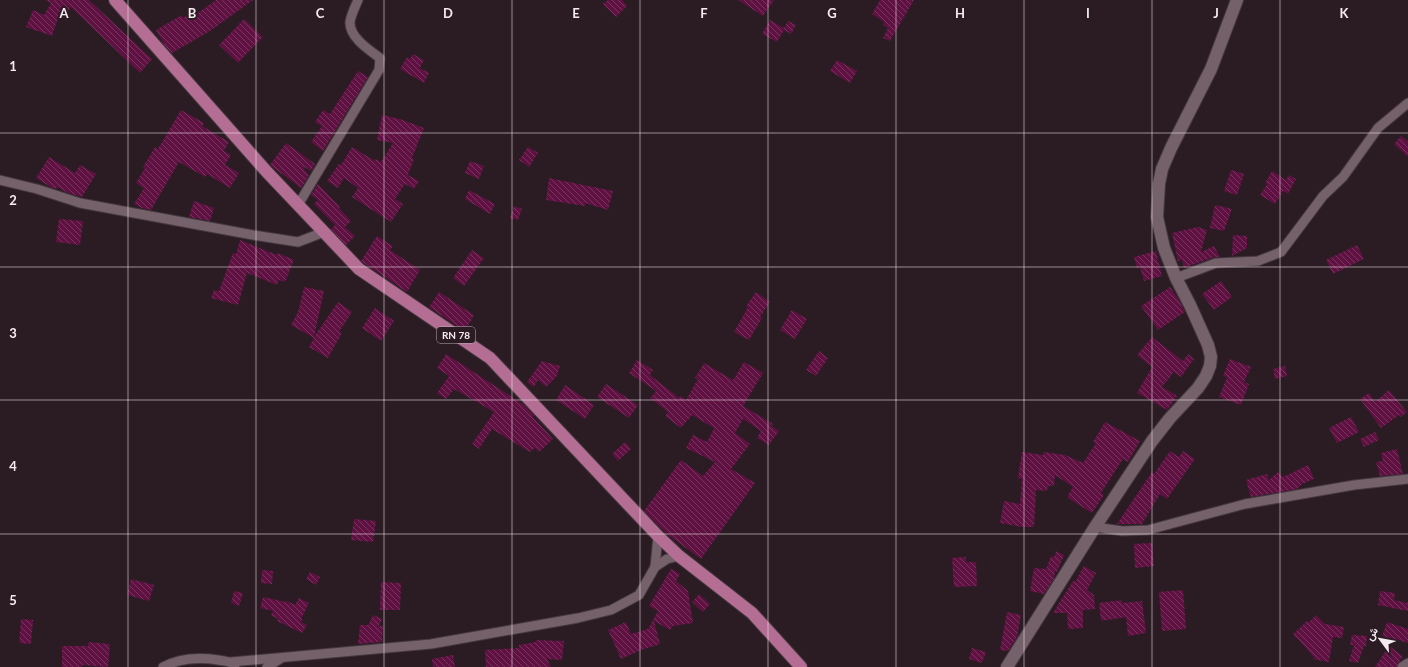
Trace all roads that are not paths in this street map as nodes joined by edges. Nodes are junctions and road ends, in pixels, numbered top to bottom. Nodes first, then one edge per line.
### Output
1 (115, 0) edge
2 (358, 0) edge
3 (1237, 0) edge
4 (1408, 103) edge
5 (0, 180) edge
6 (298, 205) junction
7 (324, 232) junction
8 (1176, 278) junction
9 (1408, 479) edge
10 (1095, 527) junction
11 (658, 536) junction
12 (679, 556) junction
13 (655, 567) junction
14 (281, 658) junction
15 (1408, 663) edge
16 (235, 664) edge
17 (163, 667) edge
18 (267, 667) edge
19 (801, 667) edge
20 (1007, 667) edge
21 (1402, 667) edge

1 - 6 main road, RN 78
2 - 6 street
3 - 8 main road
4 - 8 street
5 - 7 street
6 - 7 main road, RN 78
7 - 11 main road, RN 78
8 - 10 main road
9 - 10 street
10 - 20 main road
11 - 12 main road, RN 78
11 - 13 street
12 - 13 street
12 - 19 main road, RN 78
13 - 14 street
14 - 16 street
14 - 18 street
15 - 21 street
16 - 17 street

